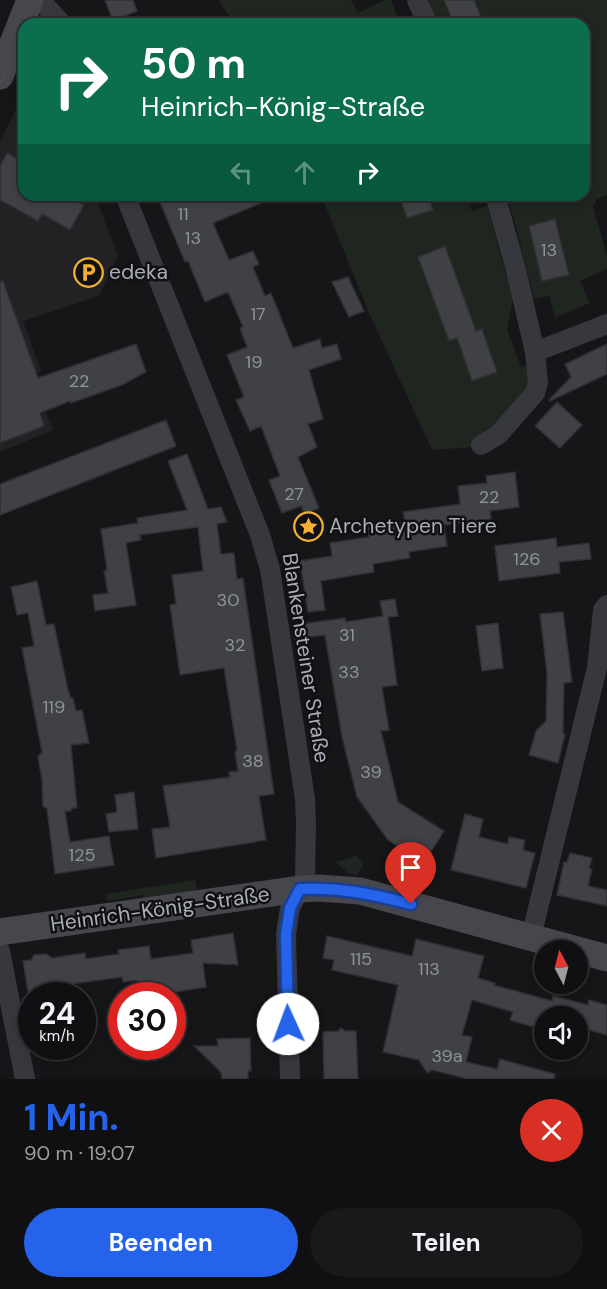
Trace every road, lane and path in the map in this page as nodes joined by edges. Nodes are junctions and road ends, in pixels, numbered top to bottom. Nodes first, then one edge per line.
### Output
1 (30, 0) edge
2 (40, 0) edge
3 (417, 0) edge
4 (24, 18) edge
5 (56, 18) edge
6 (425, 18) edge
7 (18, 39) edge
8 (11, 61) edge
9 (127, 201) edge
10 (497, 201) edge
11 (607, 324) edge
12 (535, 352) junction
13 (481, 446) dead end
14 (607, 605) edge
15 (300, 889) junction
16 (0, 932) edge
17 (531, 937) junction
18 (0, 951) edge
19 (607, 958) edge
20 (26, 1079) edge
21 (290, 1079) edge

1 - 4 main road
2 - 5 street
3 - 6 street
7 - 8 main road
9 - 15 street, Blankensteiner Straße
10 - 12 street
11 - 12 street
12 - 13 street
14 - 17 street
15 - 16 main road, Heinrich-König-Straße
15 - 17 main road, Heinrich-König-Straße
15 - 21 street, Blankensteiner Straße
17 - 19 main road, Heinrich-König-Straße
18 - 20 street

